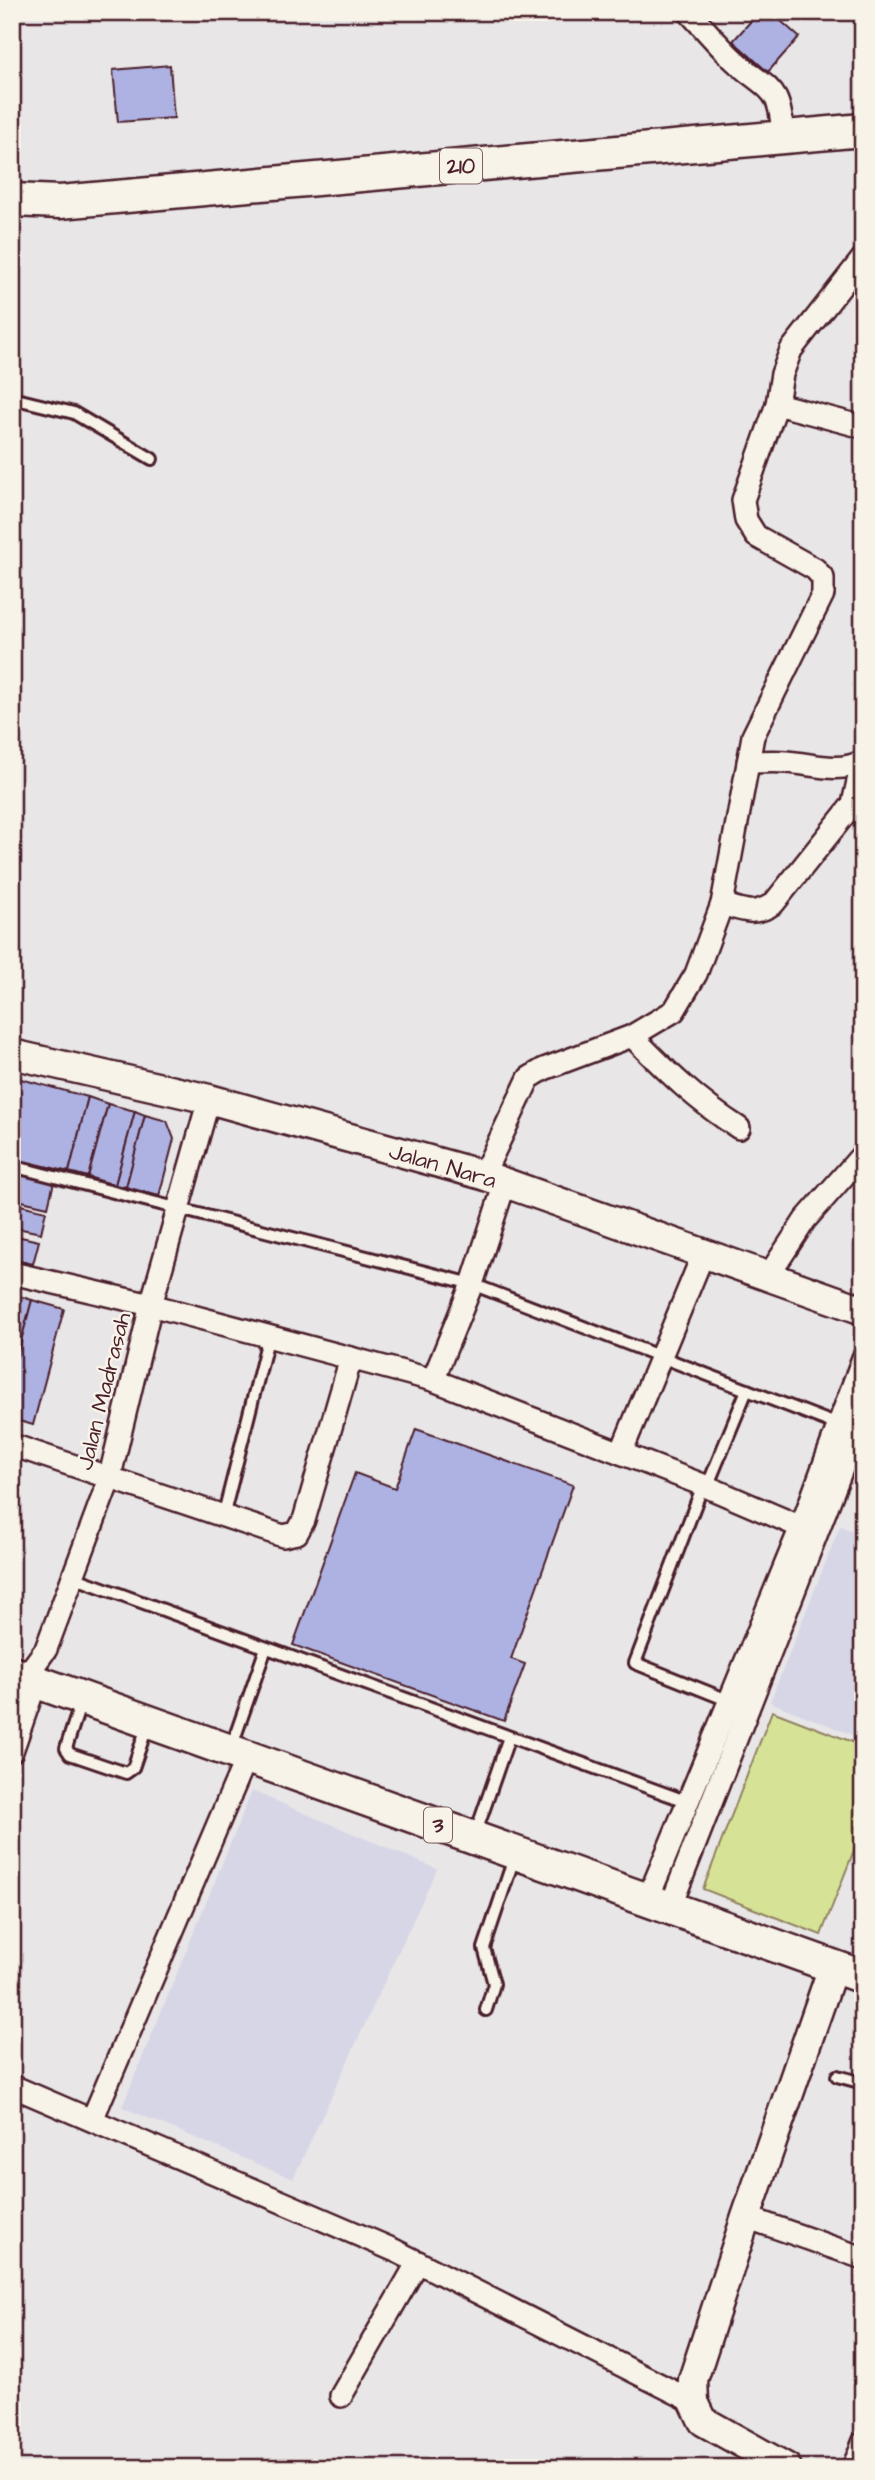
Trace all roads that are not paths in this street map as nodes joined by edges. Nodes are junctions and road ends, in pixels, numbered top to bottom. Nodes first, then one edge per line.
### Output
1 (689, 12) edge
2 (863, 130) edge
3 (783, 138) junction
4 (12, 200) edge
5 (60, 202) junction
6 (12, 221) edge
7 (863, 258) edge
8 (12, 398) edge
9 (777, 404) junction
10 (863, 427) edge
11 (152, 459) dead end
12 (748, 762) junction
13 (862, 762) edge
14 (722, 904) junction
15 (632, 1036) junction
16 (12, 1054) edge
17 (209, 1099) junction
18 (739, 1128) dead end
19 (863, 1154) edge
20 (12, 1166) edge
21 (494, 1179) junction
22 (178, 1208) junction
23 (704, 1252) junction
24 (12, 1273) edge
25 (769, 1275) junction
26 (471, 1284) junction
27 (151, 1305) junction
28 (863, 1310) edge
29 (270, 1335) junction
30 (661, 1357) junction
31 (351, 1358) junction
32 (863, 1358) edge
33 (432, 1380) junction
34 (747, 1390) junction
35 (863, 1415) edge
36 (851, 1436) edge
37 (12, 1446) edge
38 (621, 1453) junction
39 (109, 1480) junction
40 (705, 1486) junction
41 (223, 1517) junction
42 (801, 1527) junction
43 (73, 1577) junction
44 (266, 1648) junction
45 (20, 1676) edge
46 (83, 1698) junction
47 (730, 1701) junction
48 (149, 1722) junction
49 (509, 1737) junction
50 (12, 1751) edge
51 (239, 1753) junction
52 (688, 1802) junction
53 (474, 1838) junction
54 (515, 1855) junction
55 (658, 1904) junction
56 (833, 1967) junction
57 (863, 1978) edge
58 (486, 2010) dead end
59 (837, 2076) dead end
60 (863, 2083) edge
61 (12, 2086) edge
62 (92, 2120) junction
63 (746, 2217) junction
64 (863, 2258) edge
65 (418, 2262) junction
66 (341, 2396) dead end
67 (694, 2402) junction
68 (863, 2443) edge
69 (787, 2468) edge
70 (853, 2468) edge

1 - 3 street
2 - 3 main road, 210
3 - 5 main road, 210
4 - 5 main road, 210
5 - 6 main road, 210
7 - 9 street
8 - 11 lane
9 - 10 street
9 - 12 street
12 - 13 street
12 - 14 street
13 - 14 street
14 - 15 street
15 - 18 street
15 - 21 street
16 - 17 main road, Jalan Nara
17 - 21 main road, Jalan Nara
17 - 22 street, Jalan Madrasah
19 - 25 street
20 - 22 lane
21 - 23 main road, Jalan Nara
21 - 26 street
22 - 26 lane
22 - 27 street, Jalan Madrasah
23 - 25 main road, Jalan Nara
23 - 30 street
24 - 27 street
25 - 28 main road, Jalan Nara
26 - 30 lane
26 - 33 street
27 - 29 street
27 - 39 street, Jalan Madrasah
29 - 31 street
29 - 41 lane
30 - 34 lane
30 - 38 street
31 - 33 street
31 - 41 street
32 - 36 street
33 - 38 street
34 - 36 lane
34 - 40 lane
35 - 36 street
36 - 42 street
36 - 55 street
37 - 39 street
38 - 40 street
39 - 41 street
39 - 43 street, Jalan Madrasah
40 - 42 street
40 - 47 lane
42 - 47 street
43 - 44 lane
43 - 45 street, Jalan Madrasah
44 - 49 lane
44 - 51 lane
45 - 46 main road, 3
45 - 50 street
46 - 48 main road, 3
46 - 48 lane
47 - 52 street
48 - 51 main road, 3
49 - 52 lane
49 - 53 lane
51 - 53 main road, 3
51 - 62 street
52 - 55 street
53 - 54 main road, 3
54 - 55 main road, 3
54 - 58 lane
55 - 56 main road, 3
56 - 57 main road, 3
56 - 63 main road
59 - 60 lane
61 - 62 street
62 - 65 street
63 - 64 street
63 - 67 main road
65 - 66 street
65 - 67 street
67 - 69 main road
68 - 70 street

